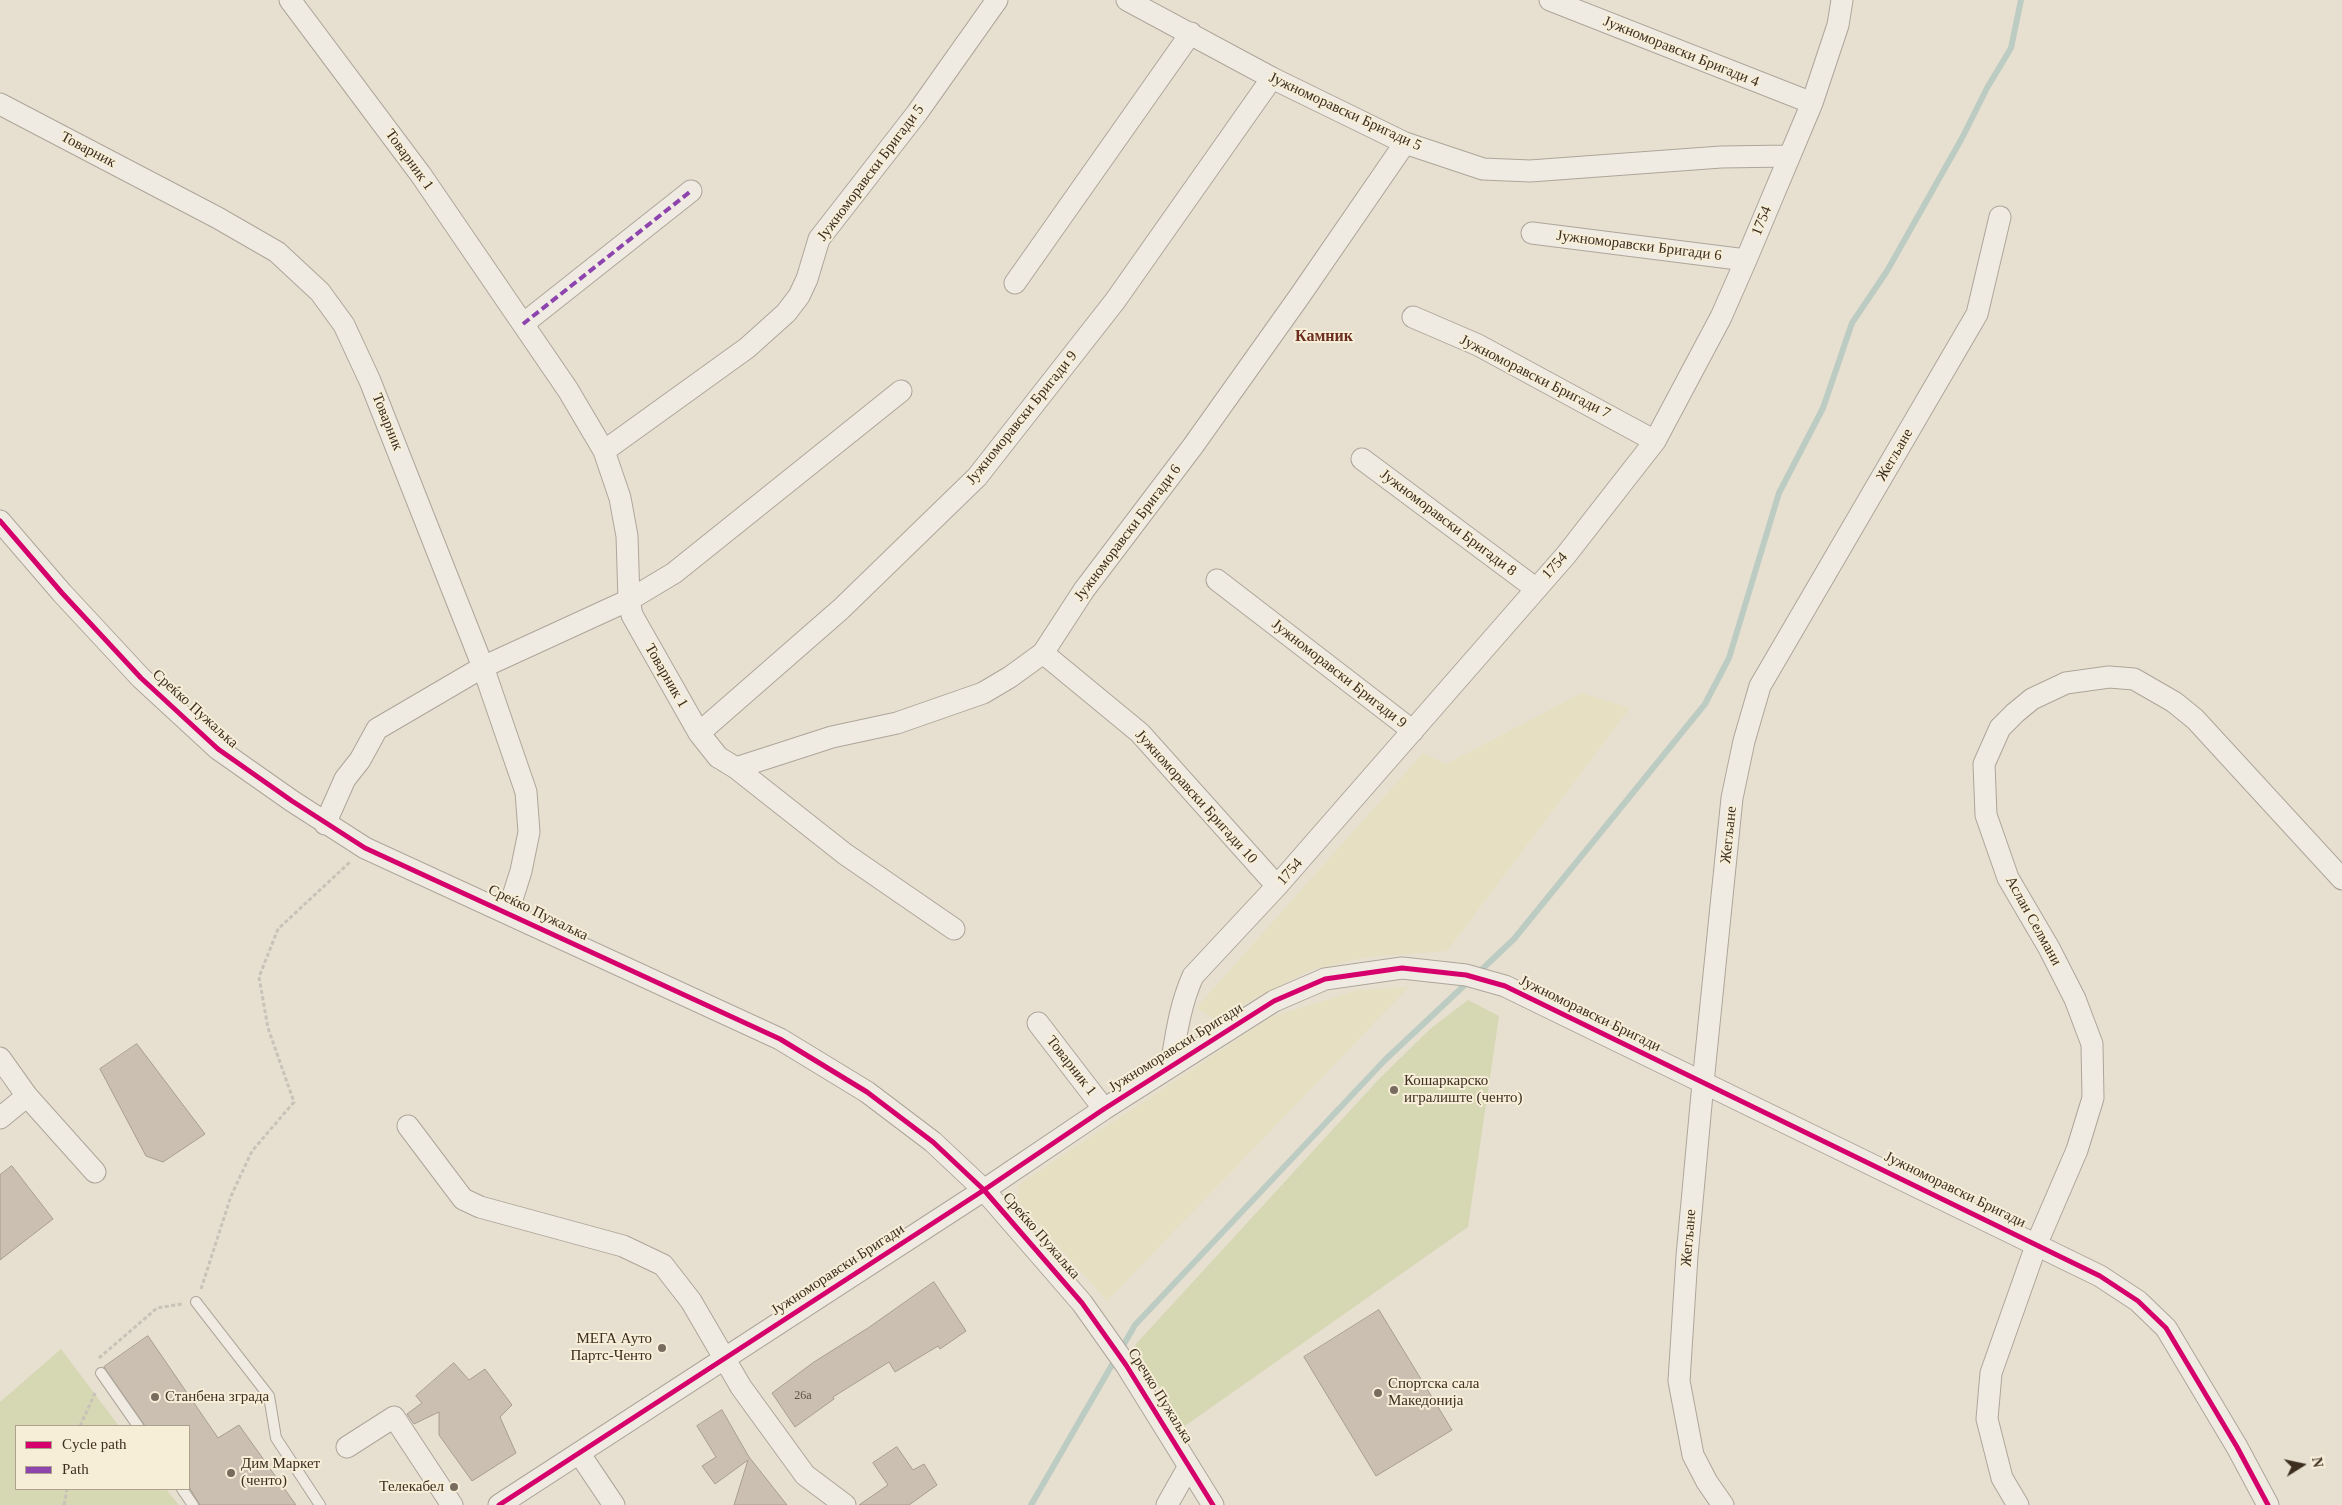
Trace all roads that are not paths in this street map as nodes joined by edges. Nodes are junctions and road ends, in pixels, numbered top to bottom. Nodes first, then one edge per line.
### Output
1 (290, 0) edge
2 (997, 0) edge
3 (1127, 0) edge
4 (1550, 0) edge
5 (1842, 0) edge
6 (1191, 33) junction
7 (1272, 78) junction
8 (1812, 103) junction
9 (0, 104) edge
10 (1405, 143) junction
11 (1788, 156) junction
12 (691, 190) dead end
13 (2000, 217) dead end
14 (1532, 232) dead end
15 (1746, 260) junction
16 (1016, 283) dead end
17 (1413, 318) dead end
18 (523, 324) junction
19 (901, 391) dead end
20 (1655, 441) junction
21 (604, 451) junction
22 (1362, 459) dead end
23 (0, 521) edge
24 (1217, 580) dead end
25 (1535, 588) junction
26 (629, 600) junction
27 (1043, 653) junction
28 (483, 667) junction
29 (1413, 731) junction
30 (699, 733) junction
31 (736, 768) junction
32 (325, 824) junction
33 (2342, 878) edge
34 (1277, 886) junction
35 (508, 912) junction
36 (954, 929) dead end
37 (1038, 1023) dead end
38 (0, 1058) edge
39 (1171, 1066) junction
40 (1703, 1083) junction
41 (27, 1096) junction
42 (1104, 1109) junction
43 (0, 1118) edge
44 (408, 1126) dead end
45 (95, 1172) dead end
46 (984, 1190) junction
47 (2037, 1243) junction
48 (196, 1302) road end
49 (1082, 1303) joint
50 (724, 1359) junction
51 (101, 1373) road end
52 (137, 1425) edge
53 (347, 1447) dead end
54 (579, 1453) junction
55 (1189, 1466) junction
56 (183, 1490) edge
57 (193, 1505) edge
58 (320, 1505) edge
59 (452, 1505) edge
60 (499, 1505) edge
61 (614, 1505) edge
62 (845, 1505) edge
63 (1167, 1505) edge
64 (1213, 1505) edge
65 (1724, 1505) edge
66 (2018, 1505) edge
67 (2268, 1505) edge

1 - 18 street, Товарник 1
2 - 21 street, Јужноморавски Бригади 5
3 - 6 street, Јужноморавски Бригади 5
4 - 8 street, Јужноморавски Бригади 4
5 - 8 street, 1754
6 - 7 street, Јужноморавски Бригади 5
6 - 16 street
7 - 10 street, Јужноморавски Бригади 5
7 - 30 street, Јужноморавски Бригади 9
8 - 11 street, 1754
9 - 28 street, Товарник
10 - 11 street, Јужноморавски Бригади 5
10 - 27 street, Јужноморавски Бригади 6
11 - 15 street, 1754
12 - 18 street
13 - 40 street, Жегљане
14 - 15 street, Јужноморавски Бригади 6
15 - 20 street, 1754
17 - 20 street, Јужноморавски Бригади 7
18 - 21 street, Товарник 1
19 - 26 street
20 - 25 street, 1754
21 - 26 street, Товарник 1
22 - 25 street, Јужноморавски Бригади 8
23 - 32 street, Среќко Пужаљка
24 - 29 street, Јужноморавски Бригади 9
25 - 29 street, 1754
26 - 28 street
26 - 30 street, Товарник 1
27 - 31 street, Јужноморавски Бригади 6
27 - 34 street, Јужноморавски Бригади 10
28 - 32 street
28 - 35 street, Товарник
29 - 34 street, 1754
30 - 31 street, Товарник 1
31 - 36 street, Товарник 1
32 - 35 street, Среќко Пужаљка
33 - 47 street, Аслан Селмани
34 - 39 street, 1754
35 - 46 street, Среќко Пужаљка
37 - 42 street, Товарник 1
38 - 41 street
39 - 40 street, Јужноморавски Бригади
39 - 42 street, Јужноморавски Бригади
40 - 47 street, Јужноморавски Бригади
40 - 65 street, Жегљане
41 - 43 street
41 - 45 street
42 - 46 street, Јужноморавски Бригади
44 - 50 street
46 - 49 street, Среќко Пужаљка
46 - 50 street, Јужноморавски Бригади
47 - 66 street, Јужноморавски Бригади
47 - 67 street, Јужноморавски Бригади
48 - 58 lane
49 - 55 street, Сречко Пужаљка
50 - 54 street, Јужноморавски Бригади
50 - 62 street
51 - 52 lane
53 - 59 street
54 - 60 street, Јужноморавски Бригади
54 - 61 street
55 - 63 street
55 - 64 street, Сречко Пужаљка
56 - 57 lane

